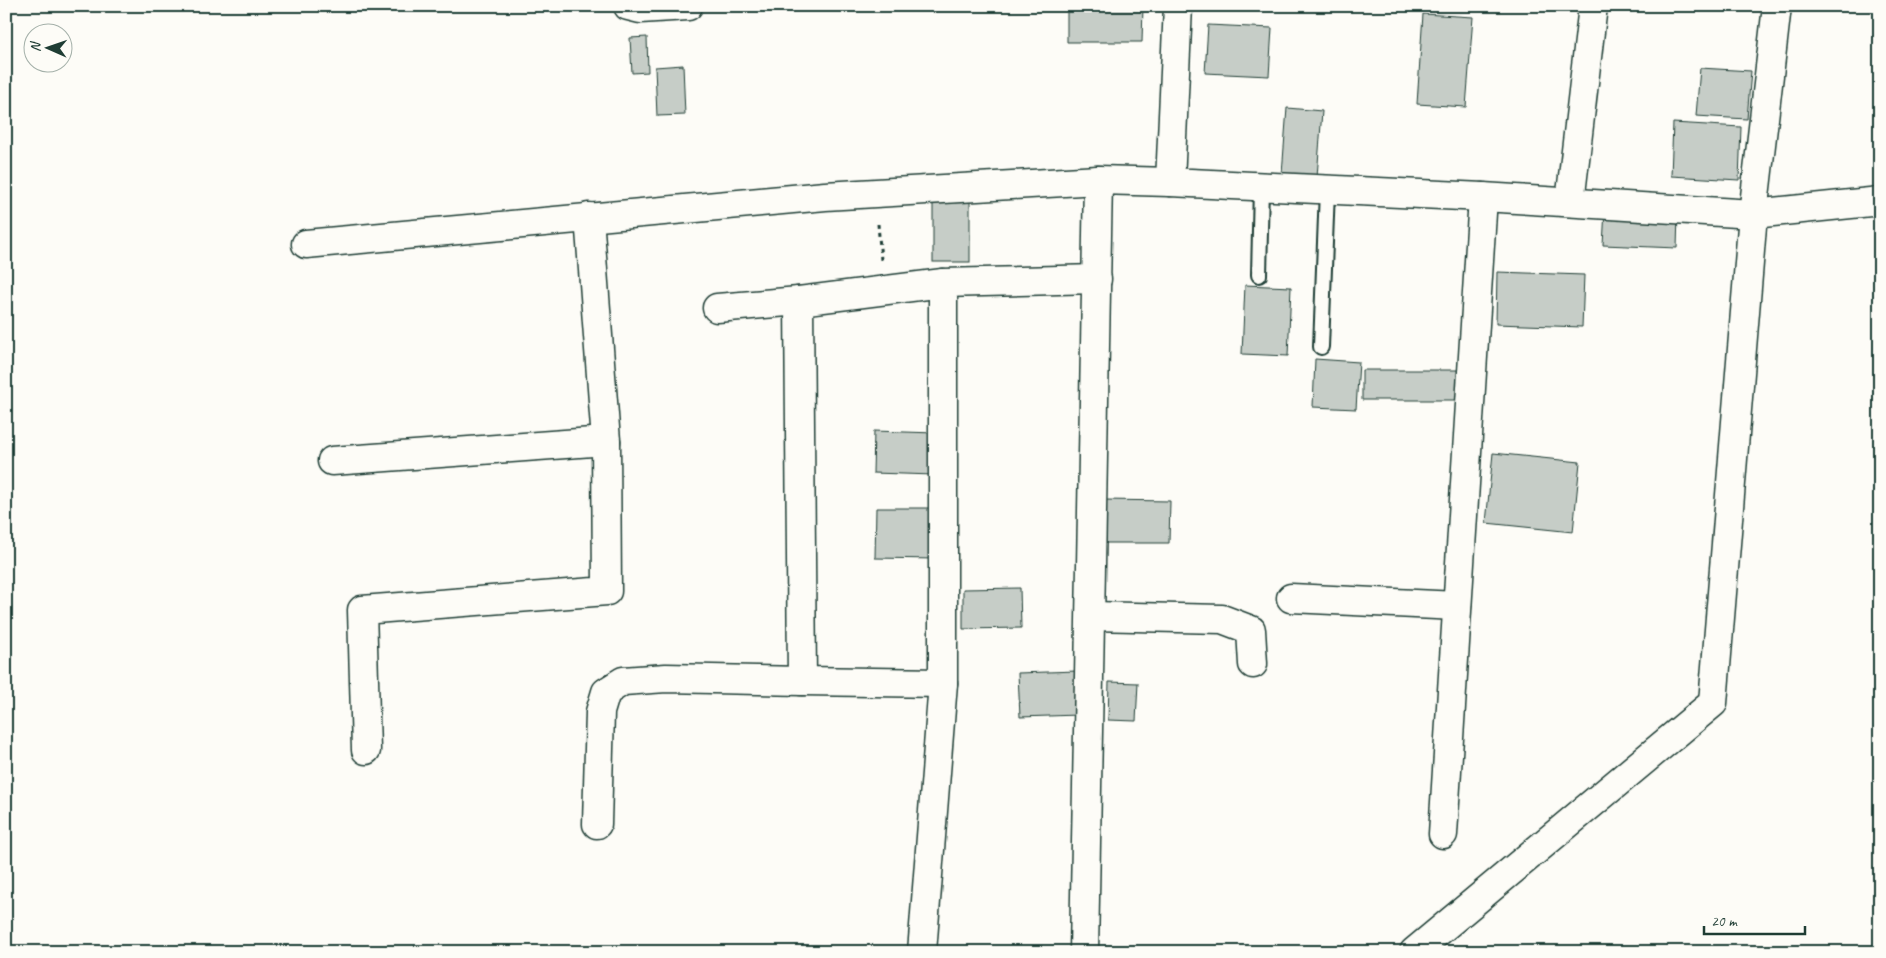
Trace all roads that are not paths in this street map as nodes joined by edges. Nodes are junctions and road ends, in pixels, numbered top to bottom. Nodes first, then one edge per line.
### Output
1 (628, 6) edge
2 (688, 6) edge
3 (1178, 6) edge
4 (1593, 6) edge
5 (1776, 6) edge
6 (1098, 180) junction
7 (1170, 182) junction
8 (1260, 186) junction
9 (1327, 190) junction
10 (1483, 197) junction
11 (1880, 201) edge
12 (1570, 202) junction
13 (1752, 214) junction
14 (589, 218) junction
15 (306, 244) dead end
16 (1259, 275) dead end
17 (1097, 280) junction
18 (943, 283) junction
19 (799, 301) junction
20 (717, 308) dead end
21 (1321, 347) dead end
22 (606, 441) junction
23 (332, 461) dead end
24 (1291, 598) dead end
25 (1457, 606) junction
26 (1090, 616) junction
27 (1253, 664) dead end
28 (802, 681) junction
29 (943, 683) junction
30 (366, 750) dead end
31 (597, 824) dead end
32 (1443, 834) dead end
33 (922, 952) edge
34 (1084, 952) edge
35 (1414, 952) edge

1 - 2 street
3 - 7 street
4 - 12 street
5 - 13 street
6 - 7 street
6 - 14 street
6 - 17 street
7 - 8 street
8 - 9 street
8 - 16 lane
9 - 10 street
9 - 21 lane
10 - 12 street
10 - 25 street
11 - 13 street
12 - 13 street
13 - 35 street
14 - 15 street
14 - 22 street
17 - 18 street
17 - 26 street
18 - 19 street
18 - 29 street
19 - 20 street
19 - 28 street
22 - 23 street
22 - 30 street
24 - 25 street
25 - 32 street
26 - 27 street
26 - 34 street
28 - 29 street
28 - 31 street
29 - 33 street

